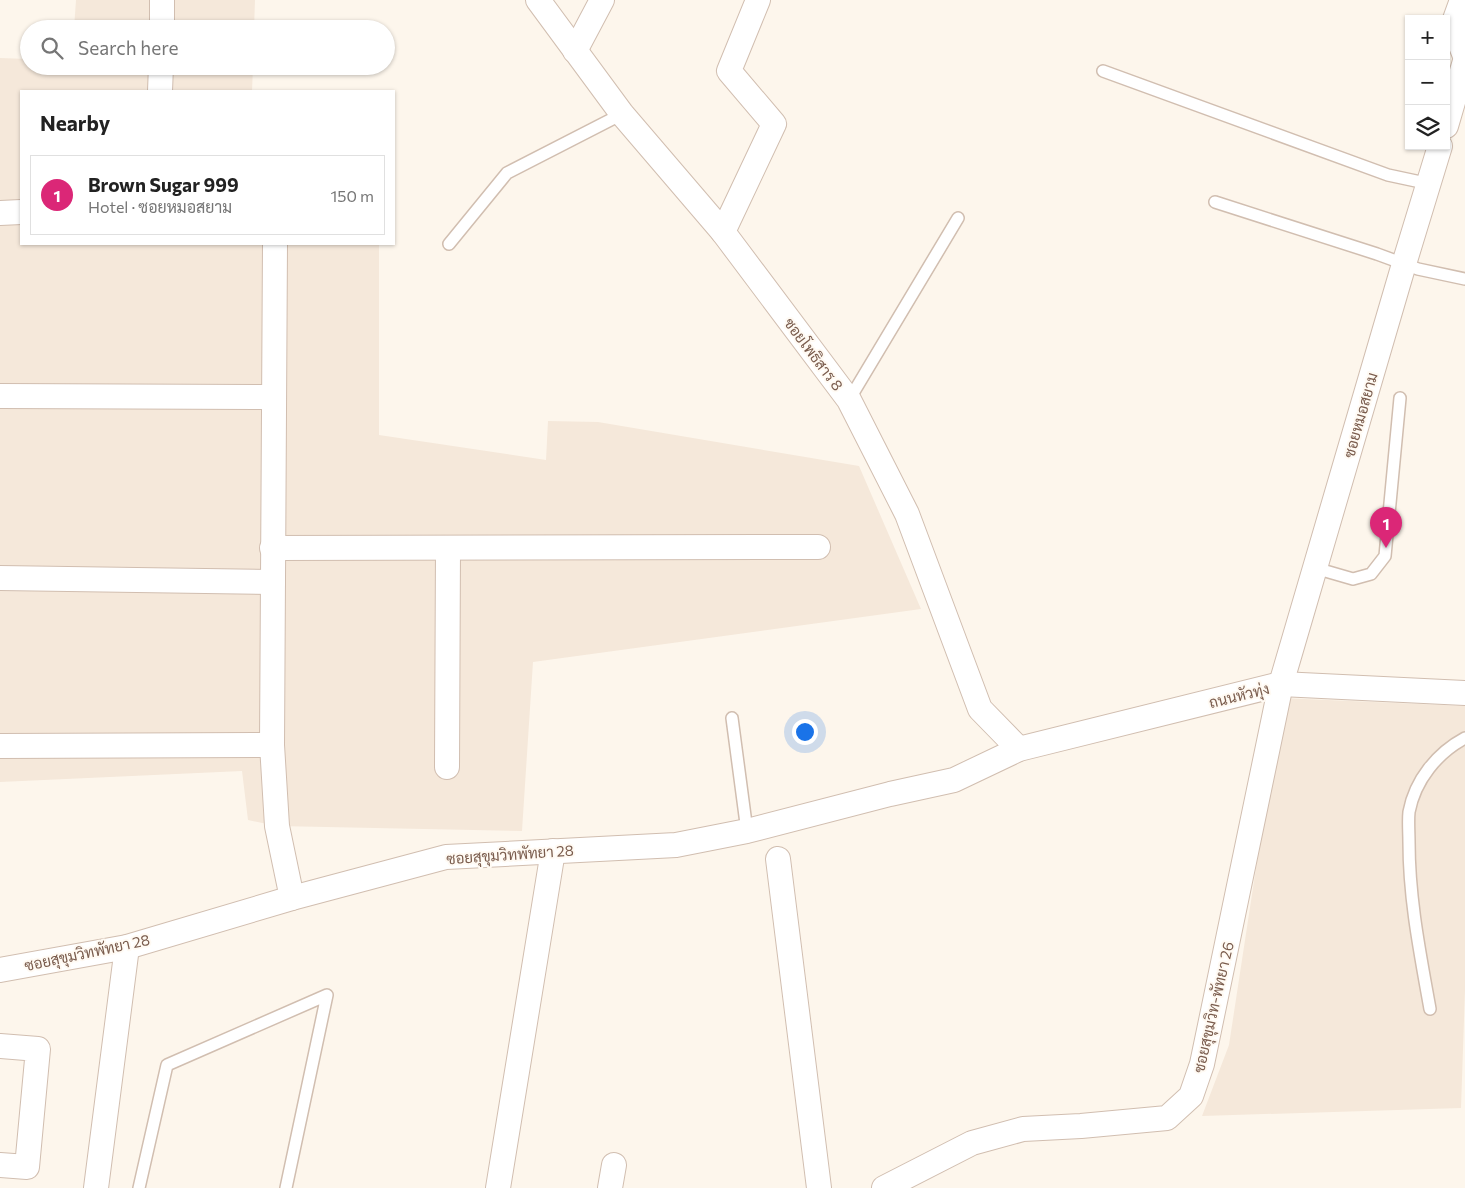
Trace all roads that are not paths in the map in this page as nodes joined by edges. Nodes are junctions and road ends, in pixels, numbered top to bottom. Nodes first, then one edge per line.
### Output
1 (162, 0) edge
2 (538, 0) edge
3 (602, 0) edge
4 (758, 0) edge
5 (1462, 0) edge
6 (162, 20) edge
7 (575, 51) junction
8 (1465, 56) edge
9 (1465, 61) edge
10 (1103, 71) dead end
11 (161, 75) edge
12 (160, 90) edge
13 (1450, 112) edge
14 (622, 114) junction
15 (1439, 150) edge
16 (1430, 184) junction
17 (1215, 202) dead end
18 (0, 212) edge
19 (20, 212) edge
20 (958, 218) dead end
21 (723, 232) junction
22 (449, 244) dead end
23 (275, 245) edge
24 (1404, 264) junction
25 (1465, 279) edge
26 (0, 396) edge
27 (274, 397) junction
28 (1400, 398) dead end
29 (849, 400) junction
30 (818, 547) dead end
31 (272, 548) junction
32 (448, 548) junction
33 (1315, 568) junction
34 (0, 578) edge
35 (273, 582) junction
36 (1281, 684) junction
37 (1465, 692) edge
38 (732, 718) dead end
39 (1465, 738) edge
40 (272, 745) junction
41 (0, 746) edge
42 (1019, 749) junction
43 (446, 767) dead end
44 (748, 831) junction
45 (553, 851) junction
46 (778, 859) dead end
47 (292, 898) junction
48 (127, 947) junction
49 (0, 970) edge
50 (1430, 1009) dead end
51 (0, 1046) edge
52 (0, 1165) edge
53 (96, 1188) edge
54 (139, 1188) edge
55 (286, 1188) edge
56 (498, 1188) edge
57 (818, 1188) edge
58 (884, 1188) edge

1 - 6 street
2 - 7 street, ซอยโพธิสาร 8
3 - 7 street
4 - 21 street
5 - 8 street
7 - 14 street, ซอยโพธิสาร 8
9 - 13 street
10 - 16 lane
11 - 12 street
14 - 21 street, ซอยโพธิสาร 8
14 - 22 lane
15 - 16 street, ซอยหมอสยาม
16 - 24 street, ซอยหมอสยาม
17 - 24 lane
18 - 19 street
20 - 29 lane
21 - 29 street, ซอยโพธิสาร 8
23 - 27 street
24 - 25 lane
24 - 33 street, ซอยหมอสยาม
26 - 27 street
27 - 31 street
28 - 33 lane
29 - 42 street, ซอยโพธิสาร 8
30 - 32 street
31 - 32 street
31 - 35 street
32 - 43 street
33 - 36 street, ซอยหมอสยาม
34 - 35 street
35 - 40 street
36 - 37 street, ถนนหัวทุ่ง
36 - 42 street, ถนนหัวทุ่ง
36 - 58 street, ซอยสุขุมวิท-พัทยา 26
38 - 44 lane
39 - 50 lane
40 - 41 street
40 - 47 street
42 - 44 street, ซอยสุขุมวิทพัทยา 28
44 - 45 street, ซอยสุขุมวิทพัทยา 28
45 - 47 street, ซอยสุขุมวิทพัทยา 28
45 - 56 street
46 - 57 street
47 - 48 street, ซอยสุขุมวิทพัทยา 28
48 - 49 street, ซอยสุขุมวิทพัทยา 28
48 - 53 street
51 - 52 street
54 - 55 lane

